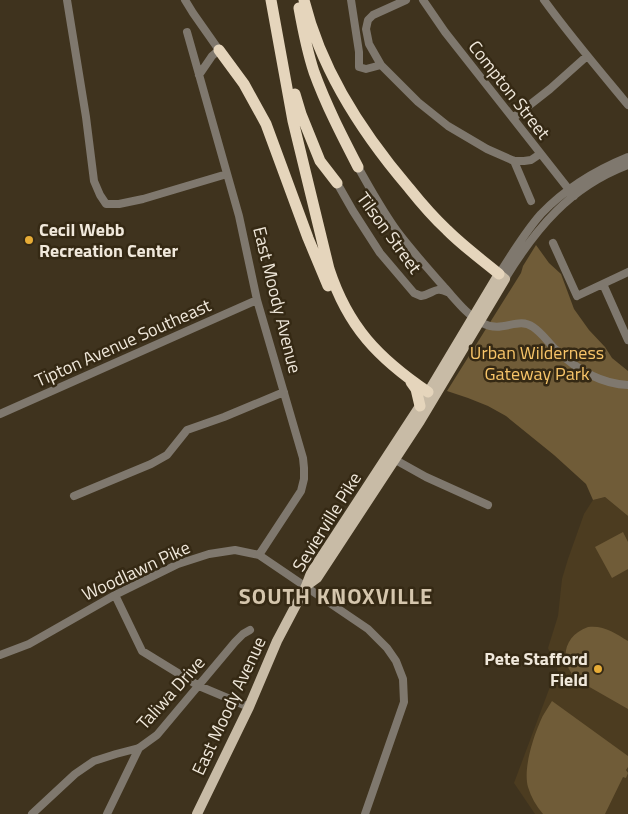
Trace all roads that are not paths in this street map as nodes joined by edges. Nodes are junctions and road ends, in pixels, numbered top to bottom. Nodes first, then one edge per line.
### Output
1 (67, 0) edge
2 (186, 0) edge
3 (271, 0) edge
4 (298, 0) edge
5 (304, 0) edge
6 (351, 0) edge
7 (406, 0) edge
8 (424, 0) edge
9 (544, 0) edge
10 (274, 15) junction
11 (187, 32) dead end
12 (218, 50) junction
13 (587, 56) junction
14 (381, 65) junction
15 (199, 76) junction
16 (628, 105) edge
17 (513, 118) junction
18 (540, 154) junction
19 (628, 158) edge
20 (514, 161) junction
21 (628, 165) edge
22 (358, 167) joint
23 (228, 174) junction
24 (337, 183) joint
25 (571, 193) junction
26 (531, 201) dead end
27 (553, 243) dead end
28 (628, 272) edge
29 (435, 276) junction
30 (502, 277) junction
31 (603, 284) junction
32 (434, 290) junction
33 (449, 293) junction
34 (257, 300) junction
35 (349, 316) junction
36 (628, 340) edge
37 (453, 358) junction
38 (403, 374) junction
39 (628, 385) edge
40 (284, 392) junction
41 (432, 394) junction
42 (420, 406) junction
43 (0, 414) edge
44 (392, 458) junction
45 (74, 496) dead end
46 (488, 506) dead end
47 (259, 555) junction
48 (306, 586) junction
49 (115, 595) junction
50 (250, 630) dead end
51 (0, 655) edge
52 (199, 686) junction
53 (249, 707) junction
54 (139, 748) junction
55 (32, 814) edge
56 (107, 814) edge
57 (197, 814) edge
58 (365, 814) edge

1 - 23 street
2 - 12 street
3 - 10 highway
4 - 22 highway
5 - 30 highway
6 - 14 street
7 - 14 street
8 - 17 street, Compton Street
9 - 13 street
10 - 24 highway
10 - 35 highway
11 - 15 street, East Moody Avenue
12 - 15 street
12 - 35 highway
13 - 16 street
13 - 17 street
14 - 20 street
15 - 23 street, East Moody Avenue
17 - 18 street, Compton Street
18 - 20 street
18 - 25 street, Compton Street
19 - 25 street, Sevierville Pike
20 - 26 street
21 - 25 street, Sevierville Pike
22 - 29 street, Tilson Street
23 - 34 street, East Moody Avenue
24 - 32 street, Tilson Street
25 - 30 street, Sevierville Pike
27 - 31 street
28 - 31 street
29 - 32 street
29 - 33 street, Tilson Street
30 - 37 main road, Sevierville Pike
30 - 37 main road, Sevierville Pike
31 - 36 street
32 - 33 street, Tilson Street
33 - 39 street, Tilson Street
34 - 40 street, East Moody Avenue
34 - 43 street, Tipton Avenue Southeast
35 - 38 highway
37 - 41 main road, Sevierville Pike
38 - 41 highway
38 - 42 highway
40 - 45 street
40 - 47 street, East Moody Avenue
41 - 42 main road, Sevierville Pike
41 - 44 main road, Sevierville Pike
42 - 44 main road, Sevierville Pike
44 - 46 street
44 - 48 main road, Sevierville Pike
47 - 48 street, Woodlawn Pike
47 - 49 street, Woodlawn Pike
48 - 53 main road, East Moody Avenue
48 - 58 street, Woodlawn Pike
49 - 51 street, Woodlawn Pike
49 - 52 street
50 - 52 street, Taliwa Drive
52 - 53 street
52 - 54 street, Taliwa Drive
53 - 57 main road, East Moody Avenue
54 - 55 street, Taliwa Drive
54 - 56 street

